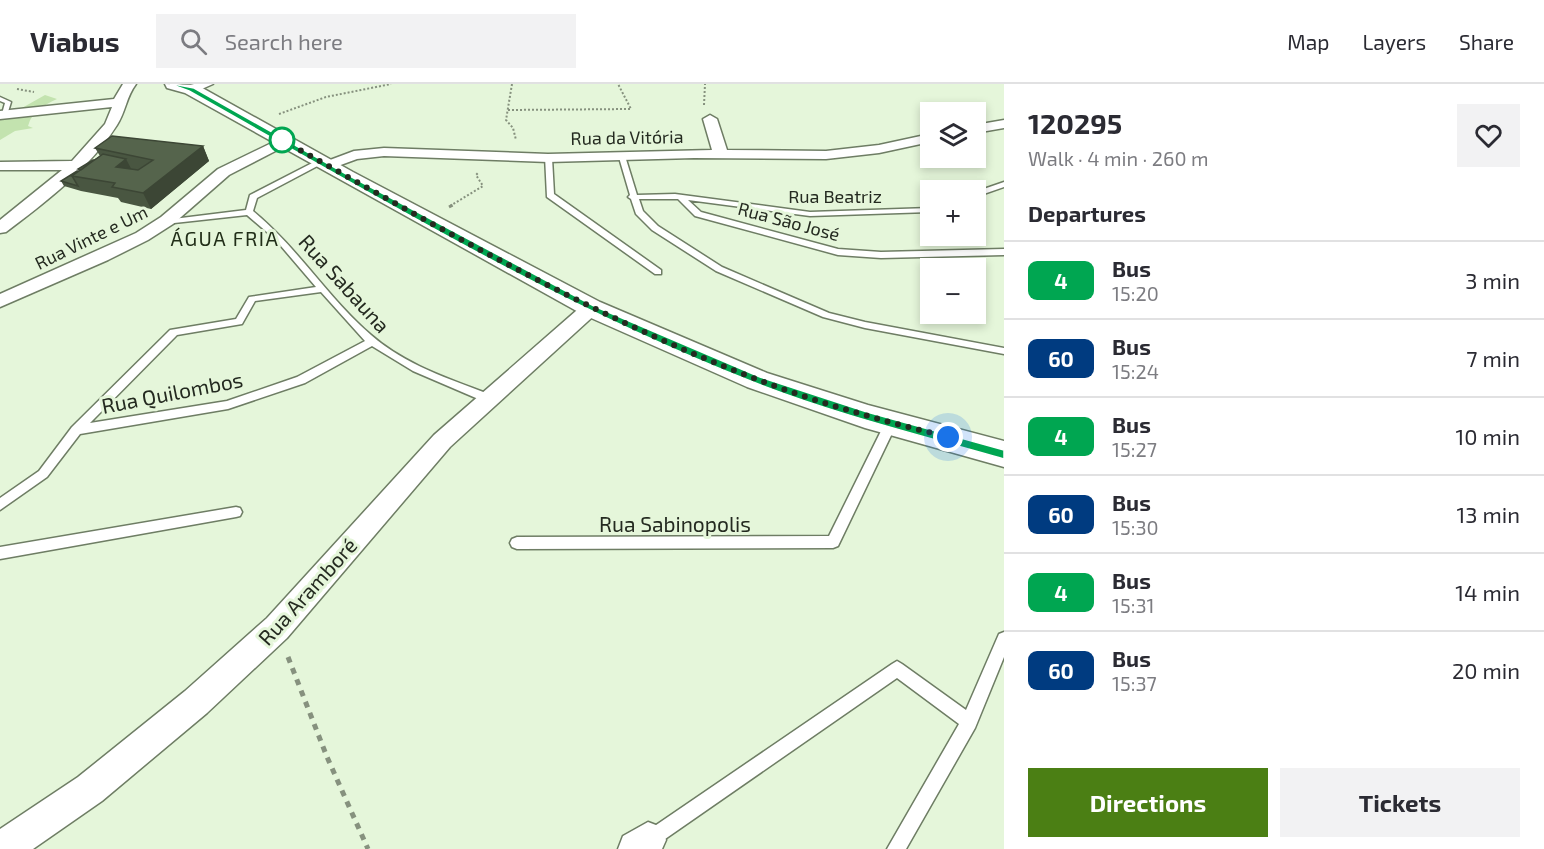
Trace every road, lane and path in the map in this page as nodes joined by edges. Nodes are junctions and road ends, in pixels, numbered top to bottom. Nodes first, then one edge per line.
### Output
1 (130, 84) edge
2 (392, 84) edge
3 (512, 84) edge
4 (618, 84) edge
5 (190, 86) edge
6 (0, 99) edge
7 (121, 102) junction
8 (508, 111) junction
9 (3, 114) edge
10 (710, 119) dead end
11 (252, 124) junction
12 (1004, 124) edge
13 (986, 127) edge
14 (920, 140) edge
15 (284, 141) junction
16 (721, 155) junction
17 (497, 156) junction
18 (621, 156) junction
19 (522, 157) junction
20 (548, 158) junction
21 (324, 164) junction
22 (75, 165) junction
23 (0, 166) edge
24 (1004, 184) edge
25 (986, 191) edge
26 (632, 197) junction
27 (681, 198) junction
28 (920, 210) edge
29 (249, 212) junction
30 (428, 220) junction
31 (165, 222) junction
32 (1, 227) edge
33 (1004, 252) edge
34 (658, 272) dead end
35 (323, 289) junction
36 (0, 301) edge
37 (591, 308) junction
38 (372, 342) junction
39 (1004, 351) edge
40 (487, 398) junction
41 (891, 423) junction
42 (76, 430) junction
43 (1004, 454) edge
44 (0, 505) edge
45 (236, 512) dead end
46 (517, 543) dead end
47 (0, 553) edge
48 (277, 628) junction
49 (1004, 639) edge
50 (969, 722) junction
51 (642, 845) edge
52 (2, 849) edge
53 (368, 849) edge
54 (896, 849) edge

1 - 7 street
2 - 11 path
3 - 8 path
4 - 8 path
5 - 11 street
6 - 9 lane
7 - 9 street
7 - 22 street
8 - 19 path
10 - 16 street
11 - 15 street
12 - 13 street
14 - 16 street, Rua da Vitória
15 - 21 street
15 - 31 street, Rua Vinte e Um
16 - 18 street, Rua da Vitória
17 - 19 street, Rua da Vitória
17 - 21 street, Rua da Vitória
17 - 30 path
18 - 20 street, Rua da Vitória
18 - 26 lane
19 - 20 street, Rua da Vitória
20 - 34 lane
21 - 29 lane
21 - 30 street
22 - 23 street
22 - 32 street
24 - 25 lane
26 - 27 lane, Rua Beatriz
26 - 39 lane
27 - 28 lane, Rua Beatriz
27 - 33 lane, Rua São José
29 - 31 lane
29 - 35 lane, Rua Sabauna
30 - 37 street
31 - 36 street, Rua Vinte e Um
35 - 38 lane, Rua Sabauna
35 - 42 lane
37 - 40 street, Rua Aramboré
37 - 41 street
38 - 40 lane, Rua Sabauna
38 - 42 lane, Rua Quilombos
40 - 48 street, Rua Aramboré
41 - 43 street
41 - 46 lane, Rua Sabinopolis
42 - 44 lane
45 - 47 lane
48 - 52 street, Rua Aramboré
48 - 53 path
49 - 50 lane
50 - 51 lane
50 - 54 lane

